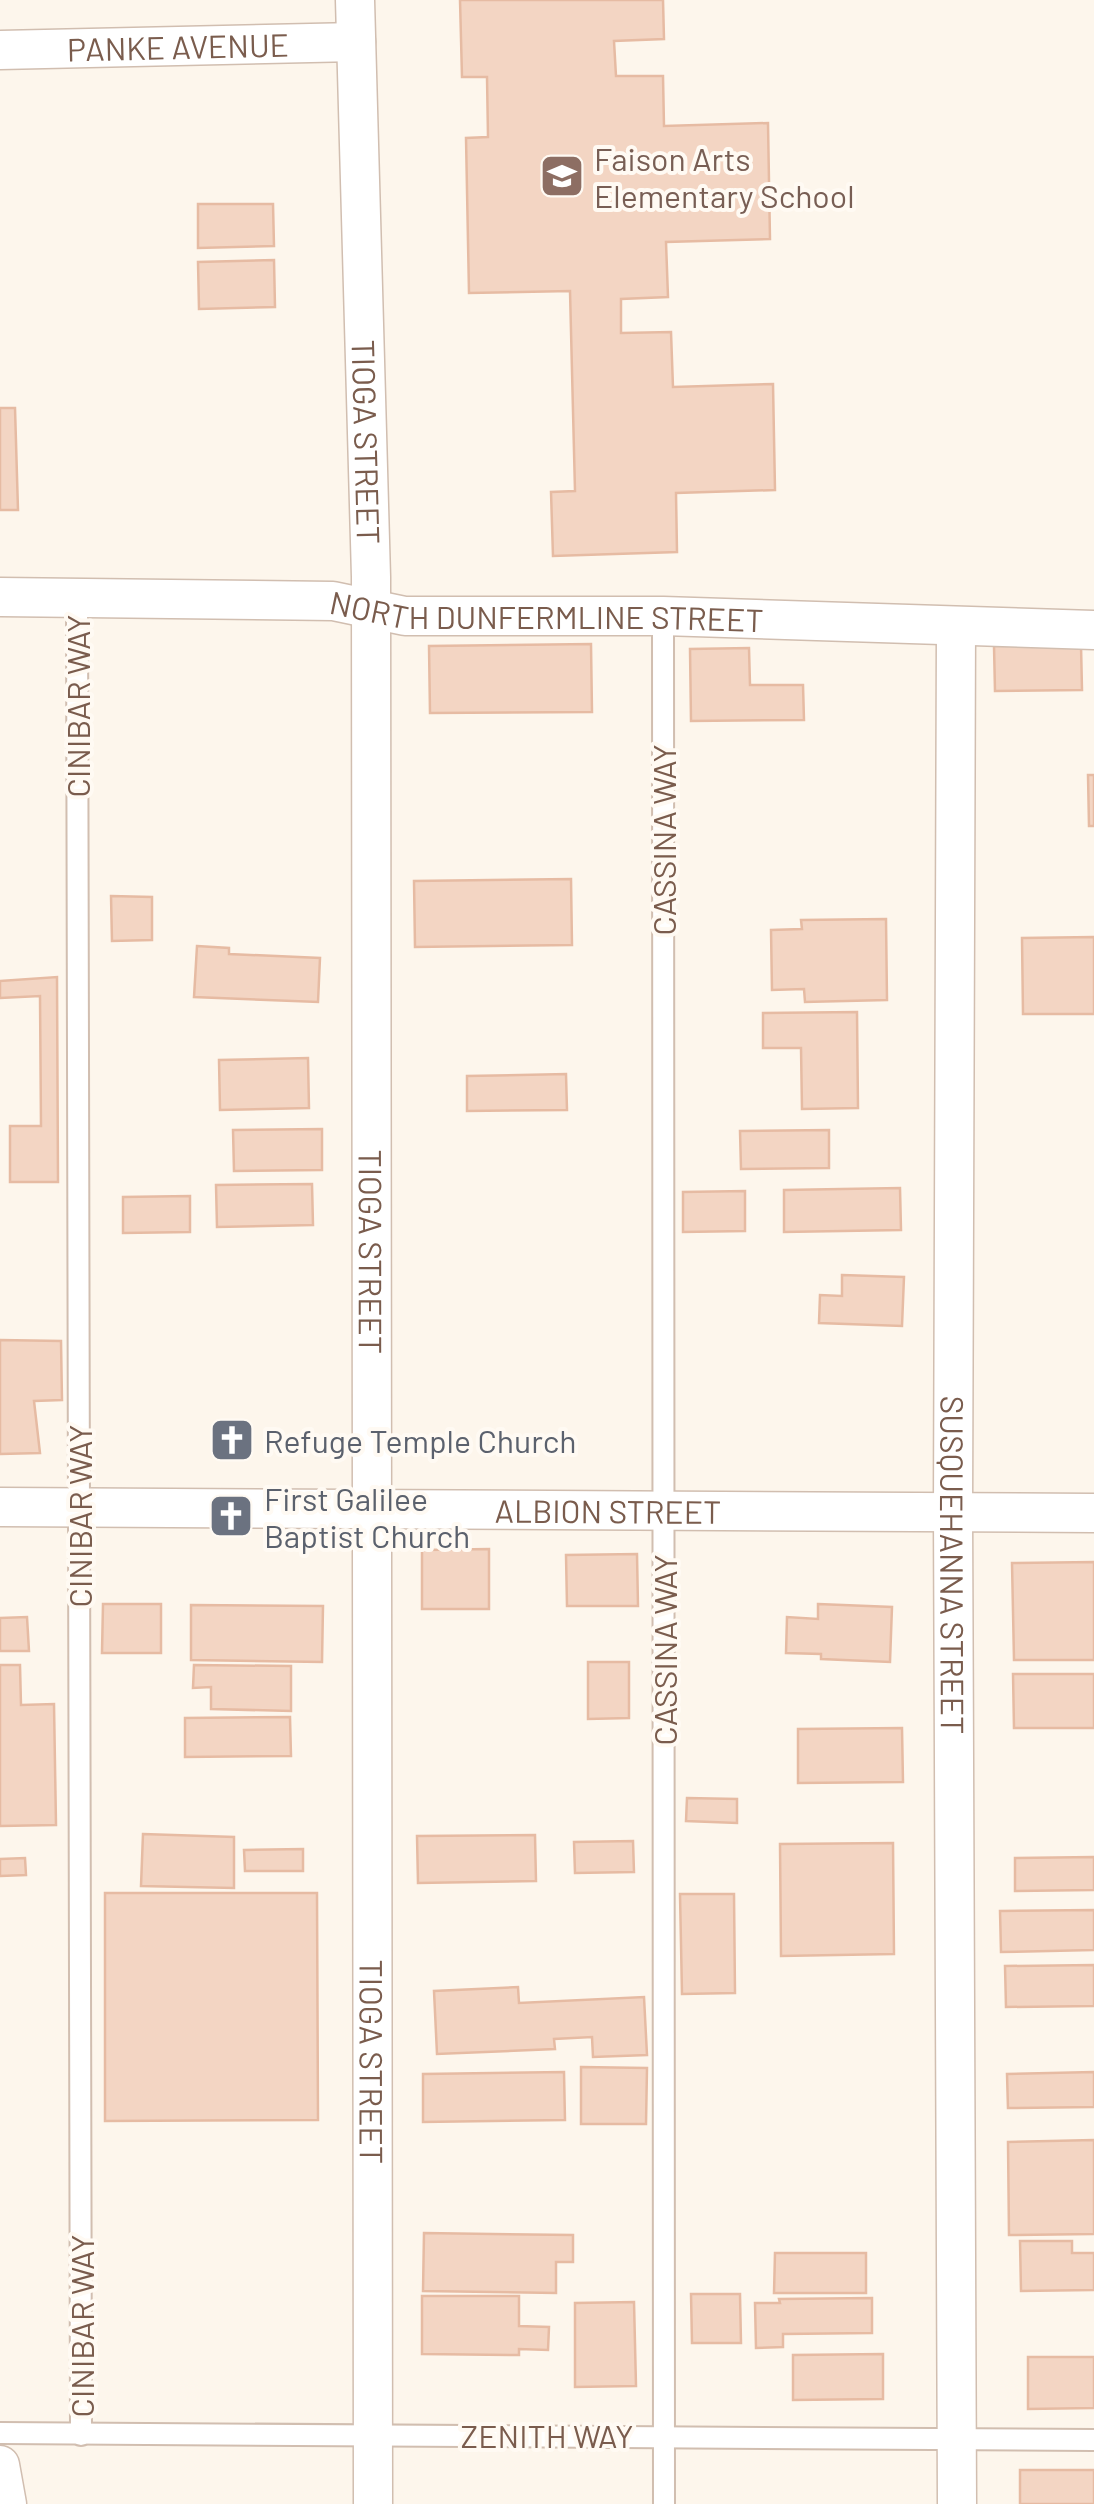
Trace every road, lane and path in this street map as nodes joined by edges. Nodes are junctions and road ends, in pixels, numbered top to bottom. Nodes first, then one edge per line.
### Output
1 (356, 0) edge
2 (356, 42) junction
3 (0, 50) edge
4 (0, 597) edge
5 (77, 597) junction
6 (371, 608) junction
7 (663, 616) junction
8 (956, 627) junction
9 (1094, 630) edge
10 (0, 1507) edge
11 (80, 1507) junction
12 (370, 1510) junction
13 (664, 1510) junction
14 (953, 1512) junction
15 (1094, 1513) edge
16 (0, 2433) edge
17 (374, 2434) junction
18 (81, 2435) junction
19 (663, 2436) junction
20 (957, 2440) junction
21 (1094, 2440) edge
22 (0, 2464) edge
23 (7, 2504) edge
24 (373, 2504) edge
25 (664, 2504) edge
26 (957, 2504) edge

1 - 2 street, TIOGA STREET
2 - 3 street, PANKE AVENUE
2 - 6 street, TIOGA STREET
4 - 5 street, NORTH DUNFERMLINE STREET
5 - 6 street, NORTH DUNFERMLINE STREET
5 - 11 lane, CINIBAR WAY
6 - 7 street, NORTH DUNFERMLINE STREET
6 - 12 street, TIOGA STREET
7 - 8 street, NORTH DUNFERMLINE STREET
7 - 13 lane, CASSINA WAY
8 - 9 street, NORTH DUNFERMLINE STREET
8 - 14 street, SUSQUEHANNA STREET
10 - 11 street, ALBION STREET
11 - 12 street, ALBION STREET
11 - 18 lane, CINIBAR WAY
12 - 13 street, ALBION STREET
12 - 17 street, TIOGA STREET
13 - 14 street, ALBION STREET
13 - 19 lane, CASSINA WAY
14 - 15 street, ALBION STREET
14 - 20 street, SUSQUEHANNA STREET
16 - 18 lane, ZENITH WAY
17 - 18 lane, ZENITH WAY
17 - 19 lane, ZENITH WAY
17 - 24 street, TIOGA STREET
19 - 20 lane, ZENITH WAY
19 - 25 lane, CASSINA WAY
20 - 21 lane, ZENITH WAY
20 - 26 street, SUSQUEHANNA STREET
22 - 23 street

